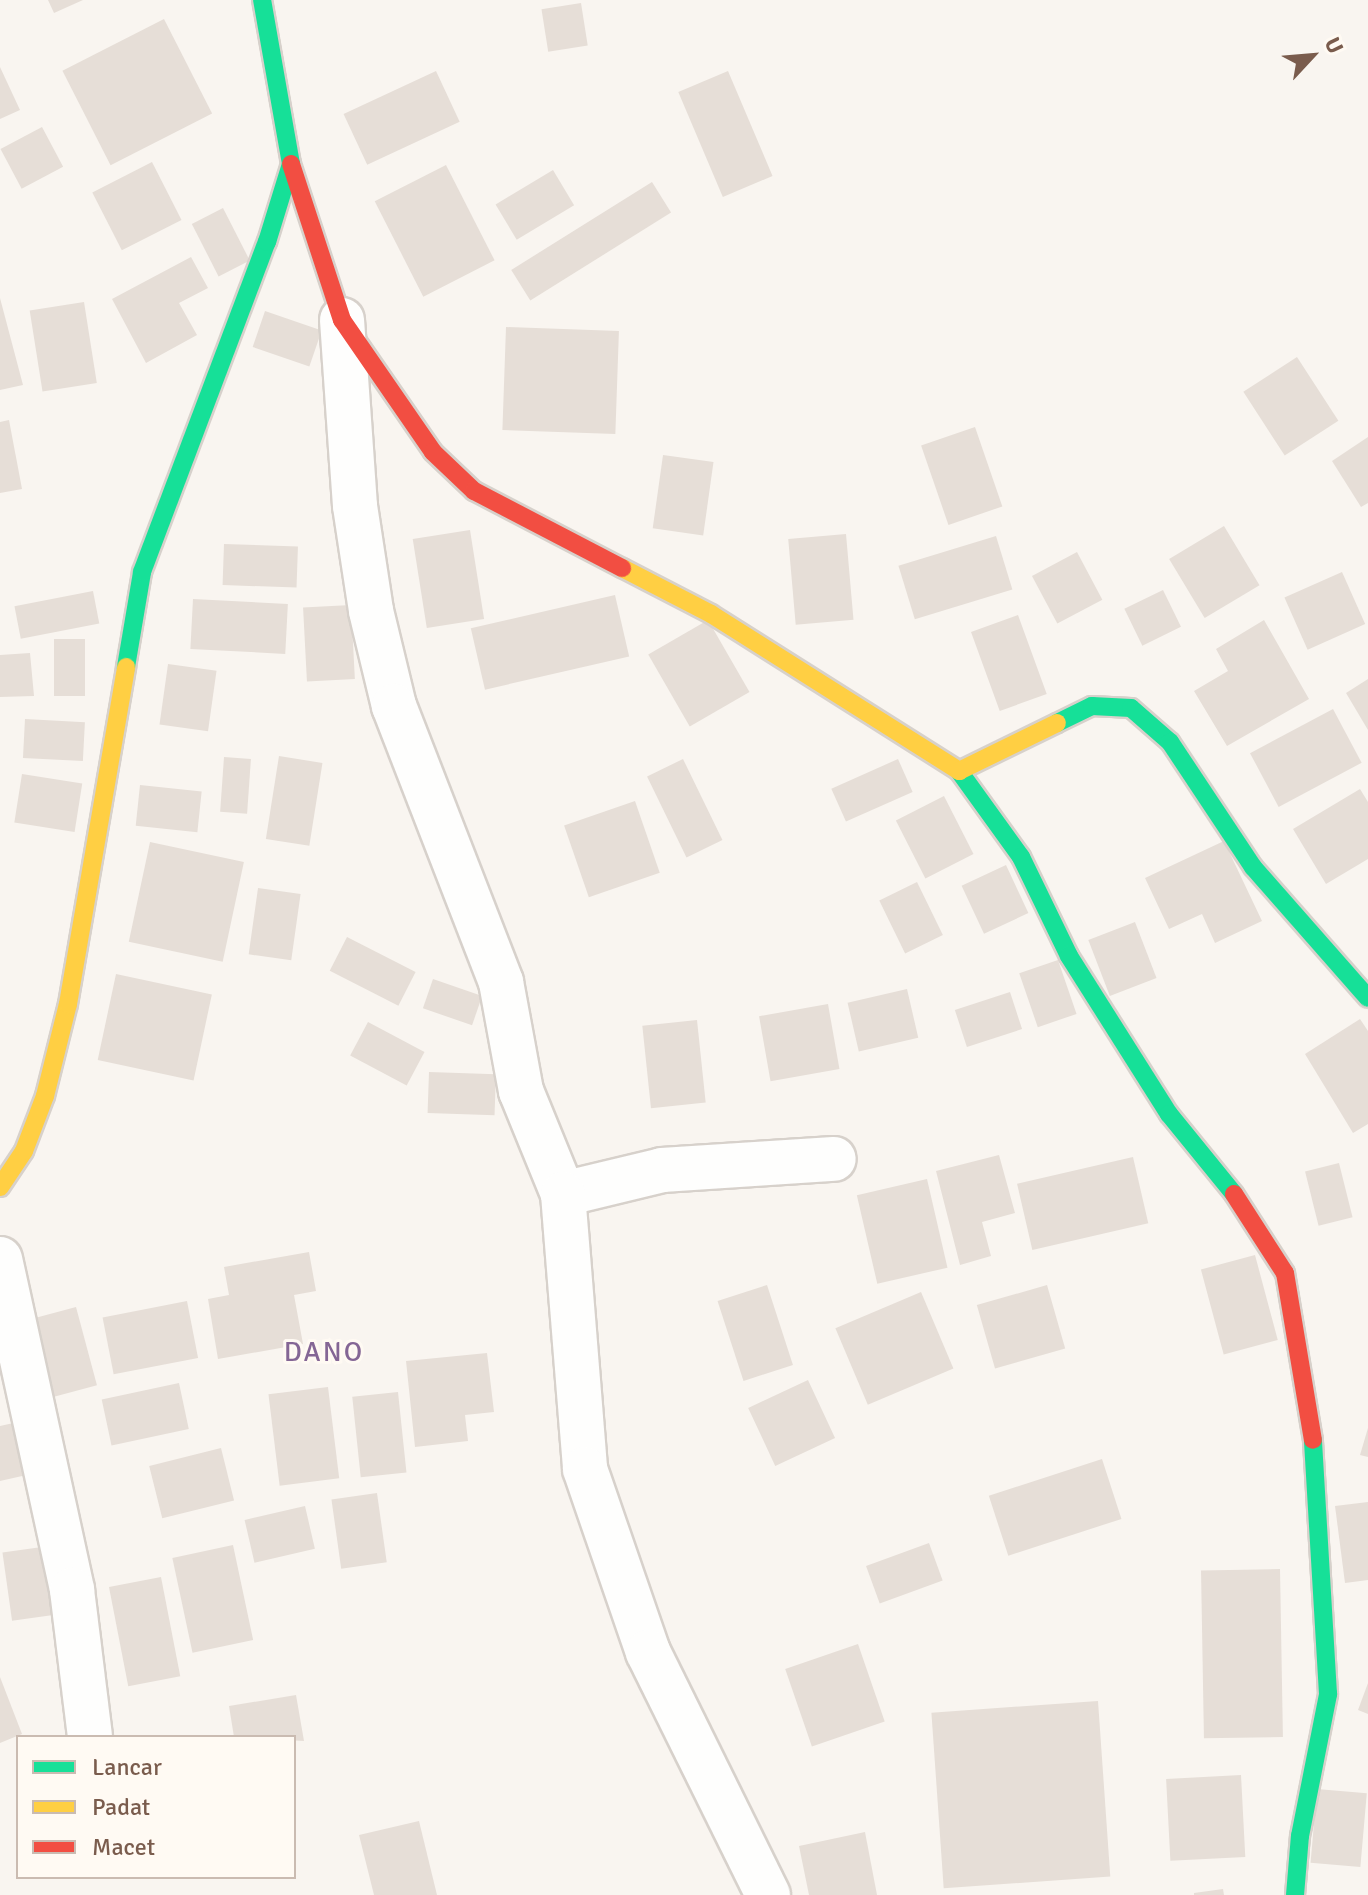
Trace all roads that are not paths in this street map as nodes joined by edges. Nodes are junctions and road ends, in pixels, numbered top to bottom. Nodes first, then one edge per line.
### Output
1 (262, 0) edge
2 (291, 164) junction
3 (342, 320) junction
4 (959, 771) junction
5 (1368, 998) edge
6 (834, 1159) dead end
7 (0, 1187) edge
8 (563, 1194) junction
9 (0, 1259) edge
10 (90, 1735) edge
11 (768, 1895) edge
12 (1295, 1895) edge

1 - 2 street
2 - 3 street
2 - 7 street
3 - 4 street
3 - 8 street
4 - 5 street
4 - 12 street
6 - 8 street
8 - 11 street
9 - 10 street

